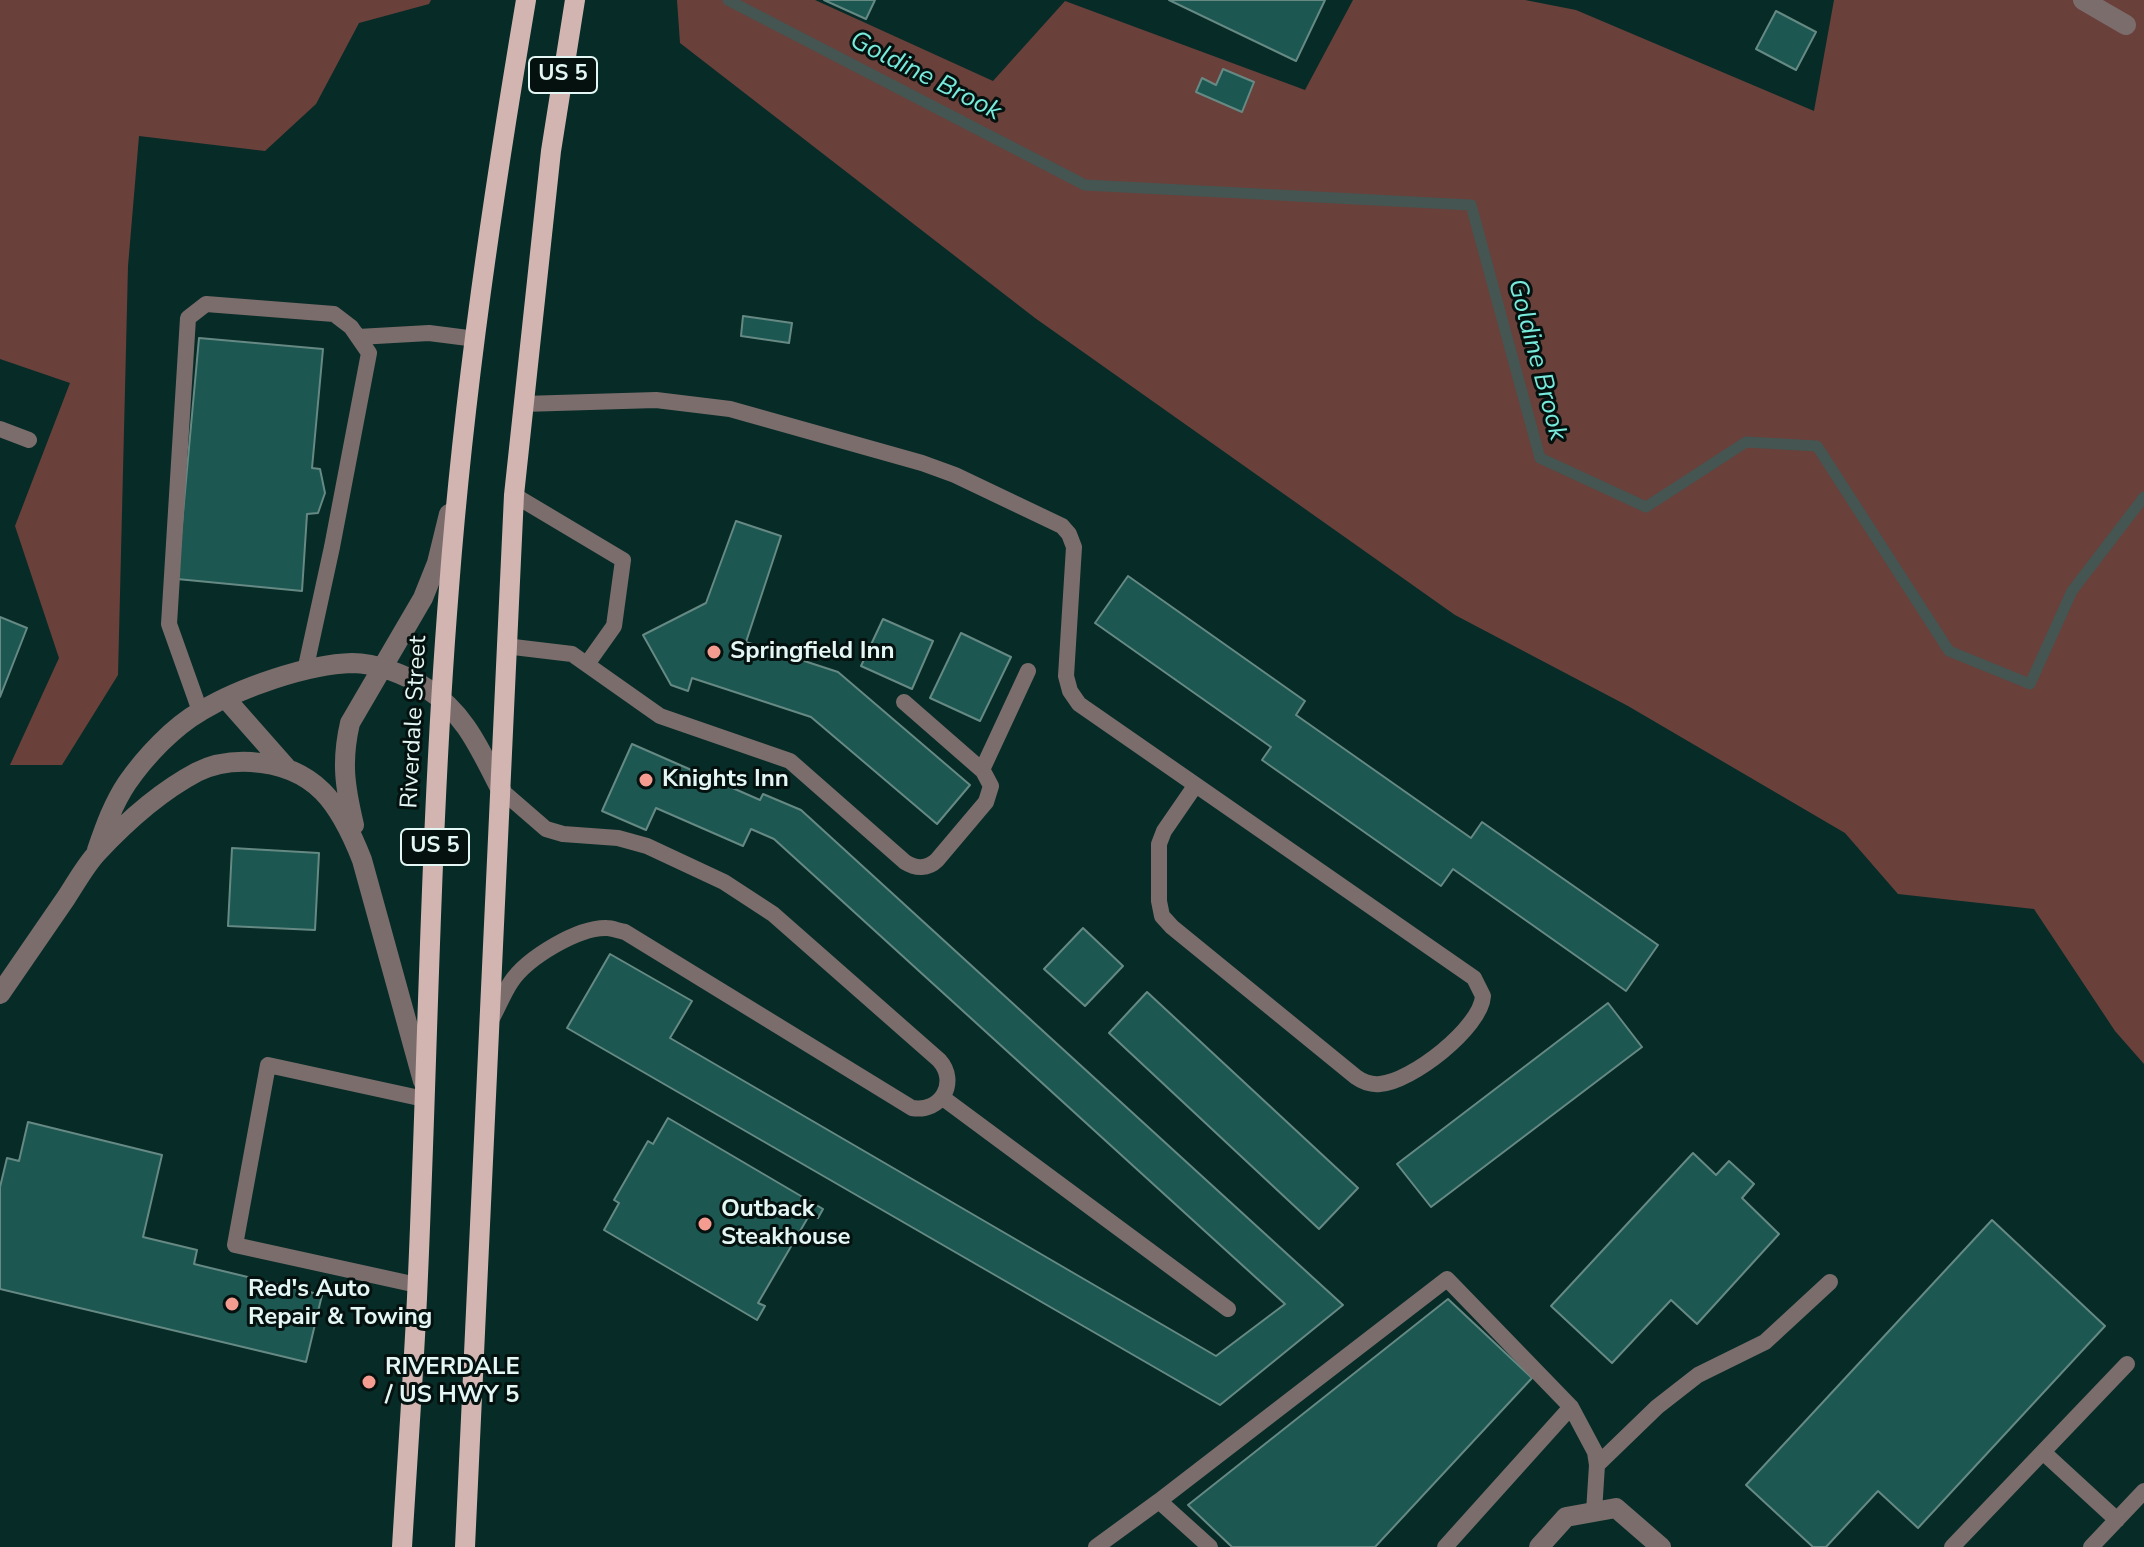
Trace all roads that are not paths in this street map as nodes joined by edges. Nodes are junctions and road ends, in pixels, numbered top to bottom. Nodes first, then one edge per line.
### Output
1 (526, 0) edge
2 (575, 0) edge
3 (2083, 0) edge
4 (2126, 25) dead end
5 (358, 337) junction
6 (476, 339) junction
7 (523, 404) junction
8 (0, 429) edge
9 (29, 440) dead end
10 (460, 469) junction
11 (514, 495) junction
12 (505, 646) junction
13 (587, 664) junction
14 (380, 668) junction
15 (305, 671) junction
16 (1028, 671) dead end
17 (226, 699) junction
18 (442, 699) junction
19 (904, 702) dead end
20 (200, 711) junction
21 (286, 767) junction
22 (982, 770) junction
23 (1195, 786) junction
24 (501, 790) junction
25 (96, 854) junction
26 (362, 860) junction
27 (0, 994) edge
28 (489, 1025) junction
29 (424, 1092) junction
30 (943, 1098) junction
31 (1830, 1282) dead end
32 (417, 1285) junction
33 (1228, 1309) dead end
34 (2127, 1364) dead end
35 (1571, 1407) junction
36 (2043, 1452) junction
37 (1597, 1465) junction
38 (2144, 1491) edge
39 (1159, 1501) junction
40 (1594, 1512) junction
41 (2117, 1520) junction
42 (402, 1547) edge
43 (465, 1547) edge
44 (1096, 1547) edge
45 (1210, 1547) edge
46 (1445, 1547) edge
47 (1539, 1547) edge
48 (1661, 1547) edge
49 (1952, 1547) edge
50 (2091, 1547) edge

1 - 6 main road, Riverdale Street / US 5
2 - 7 main road, US 5
3 - 4 street
5 - 6 lane
5 - 15 lane
5 - 20 lane
6 - 10 main road, Riverdale Street / US 5
7 - 11 main road, US 5
7 - 23 lane
8 - 9 lane
10 - 14 street
10 - 18 main road, Riverdale Street / US 5
11 - 12 main road, US 5
11 - 13 lane
12 - 13 lane
12 - 24 main road, US 5
13 - 22 lane
14 - 15 street
14 - 18 street
14 - 26 street
15 - 17 street
16 - 22 lane
17 - 20 street
17 - 21 street
18 - 24 street
18 - 29 main road, Riverdale Street / US 5
19 - 22 lane
20 - 25 street
21 - 25 street
21 - 26 street
23 - 23 lane
24 - 28 main road, US 5
24 - 30 lane
25 - 27 street
26 - 29 street
28 - 30 lane
28 - 43 main road, US 5
29 - 32 main road, Riverdale Street / US 5
29 - 32 lane
30 - 33 lane
31 - 37 lane
32 - 42 main road, Riverdale Street / US 5
34 - 36 lane
35 - 37 lane
35 - 39 lane
35 - 46 lane
36 - 41 lane
36 - 49 lane
37 - 40 lane
38 - 41 lane
39 - 44 lane
39 - 45 lane
40 - 47 street
40 - 48 street
41 - 50 lane

